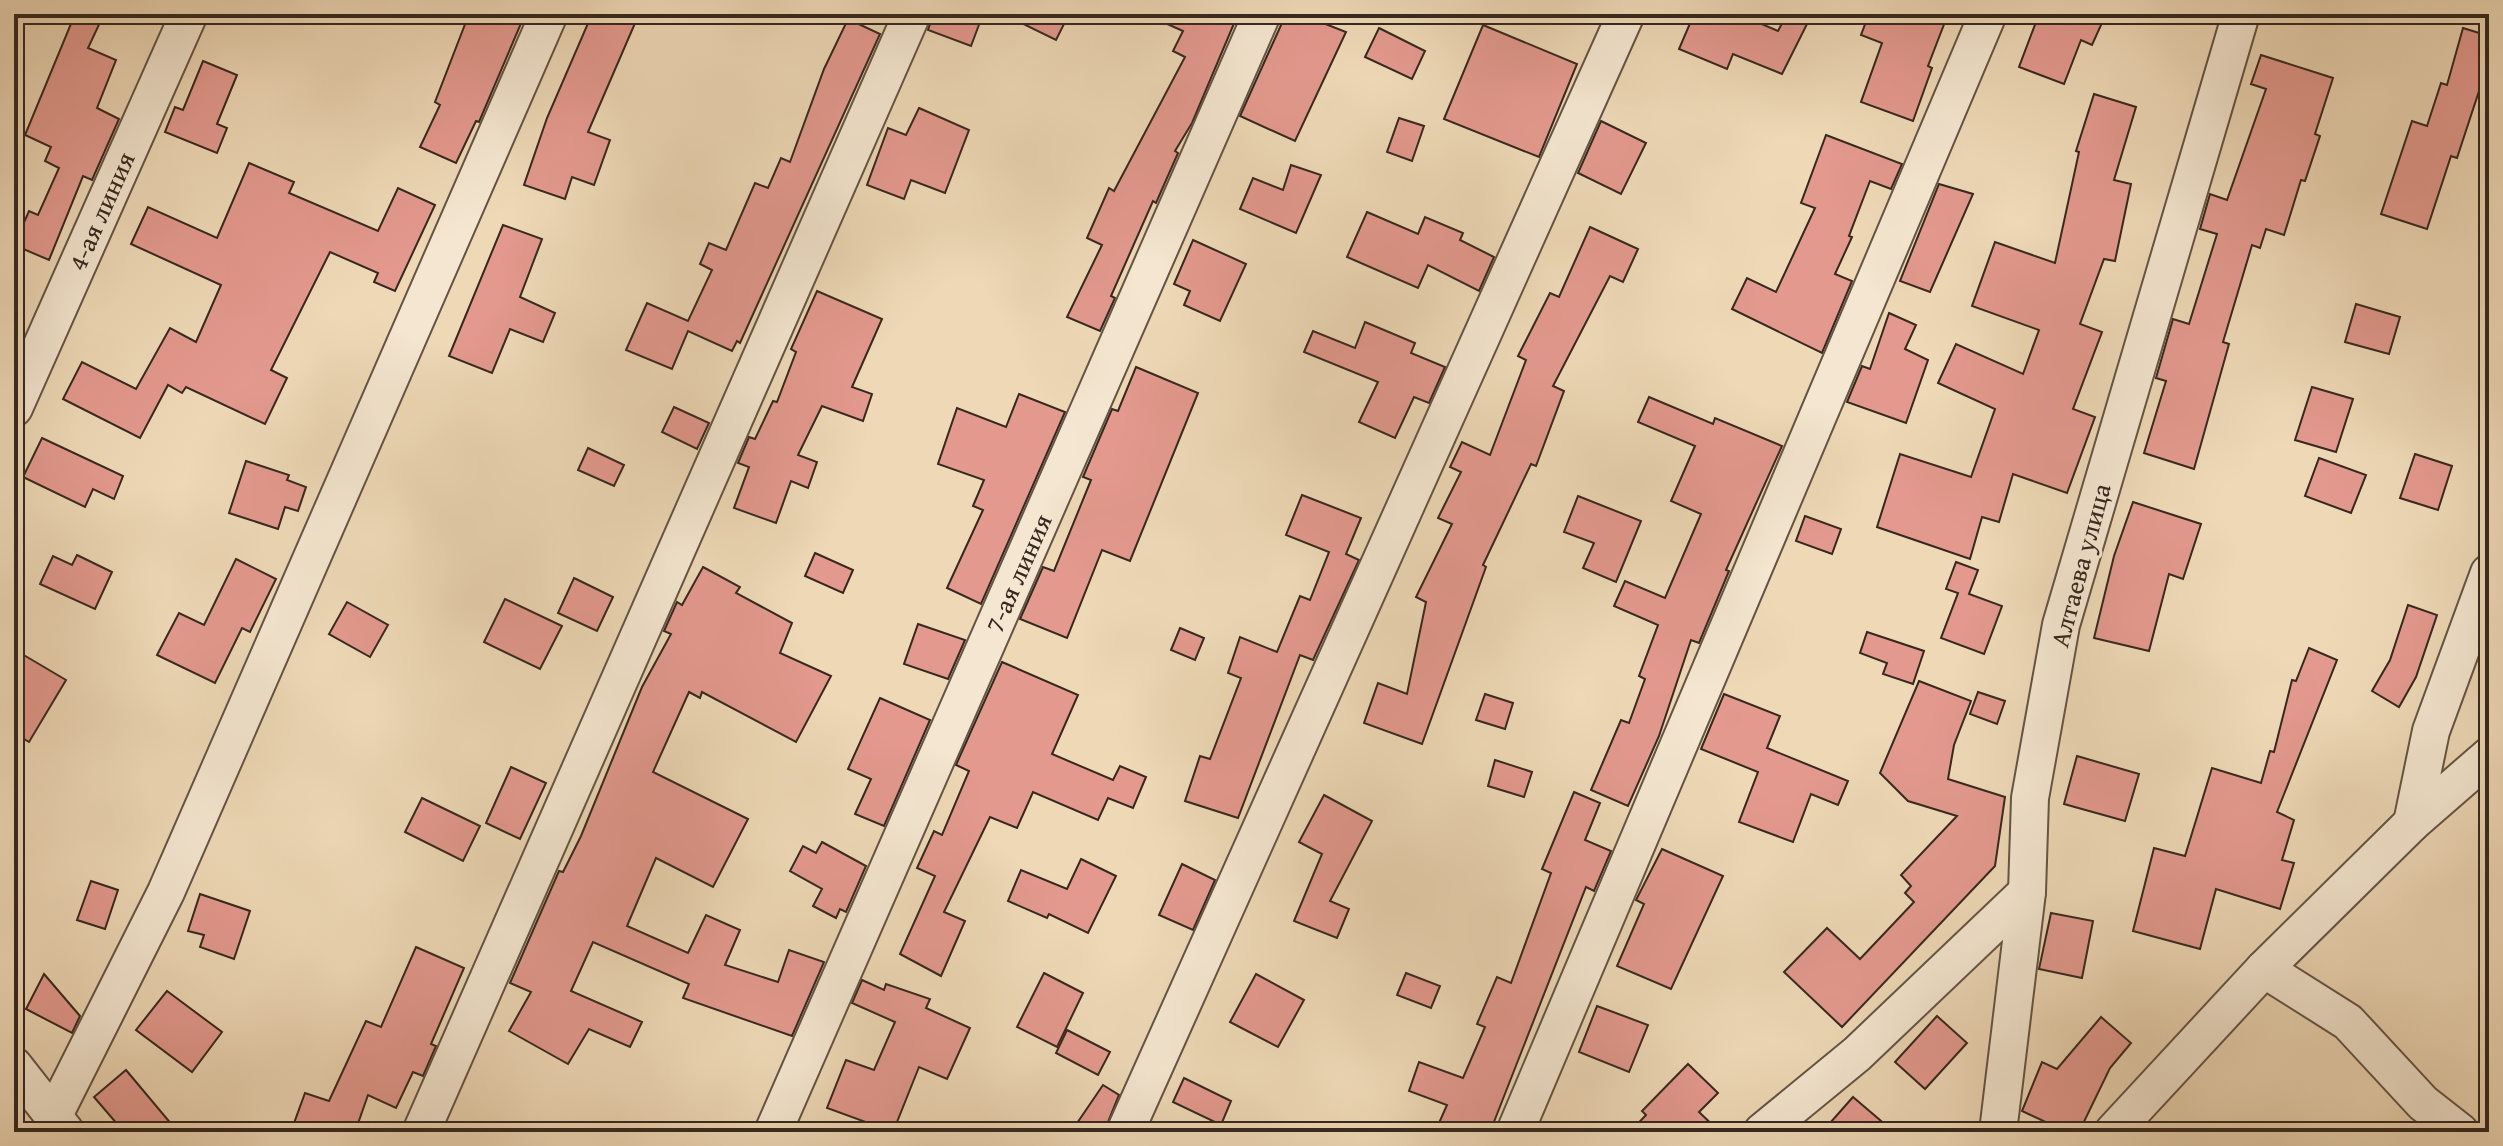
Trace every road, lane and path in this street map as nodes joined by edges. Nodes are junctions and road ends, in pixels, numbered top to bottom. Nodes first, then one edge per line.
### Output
1 (189, 14) edge
2 (549, 14) edge
3 (912, 14) edge
4 (1262, 14) edge
5 (1626, 14) edge
6 (1988, 14) edge
7 (2241, 14) edge
8 (14, 408) edge
9 (2489, 573) edge
10 (2489, 756) edge
11 (2412, 823) junction
12 (2027, 892) junction
13 (2264, 969) junction
14 (14, 1066) edge
15 (60, 1125) edge
16 (421, 1132) edge
17 (773, 1132) edge
18 (1125, 1132) edge
19 (1515, 1132) edge
20 (1762, 1132) edge
21 (1998, 1132) edge
22 (2113, 1132) edge
23 (2460, 1132) edge

1 - 8 street, 4-ая линия
2 - 15 street
3 - 16 street
4 - 17 street, 7-ая линия
5 - 18 street
6 - 19 street
7 - 12 street, Алтаева улица
9 - 11 street
10 - 11 street
11 - 13 street
12 - 20 street
12 - 21 street, Алтаева улица
13 - 22 street
13 - 23 street
14 - 15 street

